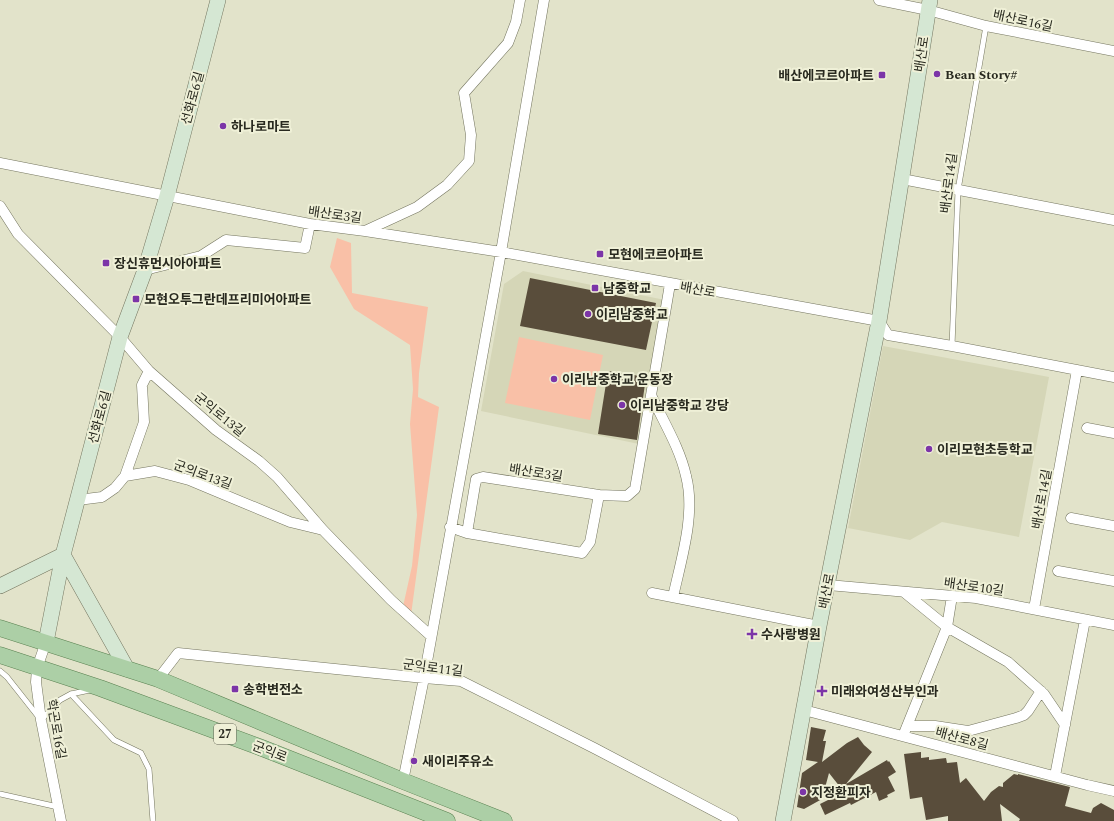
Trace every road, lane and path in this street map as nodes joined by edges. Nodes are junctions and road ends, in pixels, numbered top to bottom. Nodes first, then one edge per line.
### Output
1 (218, 0) edge
2 (520, 0) edge
3 (544, 0) edge
4 (879, 0) edge
5 (929, 5) edge
6 (986, 26) junction
7 (1114, 52) edge
8 (0, 163) edge
9 (902, 179) junction
10 (958, 190) junction
11 (167, 196) junction
12 (0, 206) edge
13 (1114, 220) edge
14 (310, 224) junction
15 (365, 231) junction
16 (501, 252) junction
17 (145, 270) junction
18 (670, 284) junction
19 (879, 320) junction
20 (120, 337) junction
21 (952, 346) junction
22 (1077, 370) junction
23 (149, 371) junction
24 (1114, 377) edge
25 (651, 395) junction
26 (1087, 428) dead end
27 (1114, 433) edge
28 (125, 476) junction
29 (599, 495) junction
30 (78, 500) junction
31 (1071, 518) dead end
32 (1114, 526) edge
33 (450, 527) junction
34 (323, 530) junction
35 (467, 533) junction
36 (64, 554) junction
37 (1058, 571) dead end
38 (1114, 581) edge
39 (828, 585) junction
40 (0, 586) edge
41 (652, 592) dead end
42 (904, 592) junction
43 (952, 596) junction
44 (673, 597) junction
45 (1034, 610) junction
46 (1085, 620) junction
47 (1114, 625) edge
48 (819, 626) junction
49 (947, 627) junction
50 (0, 628) edge
51 (431, 636) junction
52 (46, 642) junction
53 (0, 655) edge
54 (38, 668) junction
55 (127, 669) junction
56 (0, 671) edge
57 (424, 678) junction
58 (158, 679) junction
59 (100, 688) junction
60 (1041, 692) junction
61 (71, 694) junction
62 (804, 710) junction
63 (41, 720) junction
64 (1065, 725) junction
65 (907, 726) junction
66 (903, 736) junction
67 (1055, 776) junction
68 (403, 781) junction
69 (1114, 791) edge
70 (0, 794) edge
71 (58, 807) junction
72 (61, 821) edge
73 (153, 821) edge
74 (447, 821) edge
75 (504, 821) edge
76 (733, 821) edge
77 (783, 821) edge

1 - 11 street, 선화로6길
2 - 15 street
3 - 16 street
4 - 5 street
5 - 6 street, 배산로16길
5 - 9 street, 배산로
6 - 7 street, 배산로16길
6 - 10 lane, 배산로14길
8 - 11 street
9 - 10 street
9 - 19 street, 배산로
10 - 13 street
10 - 21 lane, 배산로14길
11 - 14 street, 배산로3길
11 - 17 street, 선화로6길
12 - 20 street, 군익로13길
14 - 15 street, 배산로3길
14 - 17 street
15 - 16 street, 배산로3길
16 - 18 street, 배산로3길
16 - 33 street
17 - 20 street, 선화로6길
18 - 19 street, 배산로
18 - 25 street, 배산로
19 - 21 street
19 - 39 street, 배산로
20 - 23 street, 군익로13길
20 - 30 street, 선화로6길
21 - 22 street
22 - 24 street
22 - 45 street, 배산로14길
23 - 28 street
23 - 34 street, 군익로13길
25 - 29 street, 배산로3길
25 - 44 street
26 - 27 street
28 - 30 street
28 - 34 street, 군의로13길
29 - 35 street
29 - 35 street, 배산로3길
30 - 36 street, 선화로6길
31 - 32 street
33 - 35 street
33 - 51 street
34 - 51 street, 군익로13길
36 - 40 street
36 - 52 street, 선화로6길
36 - 55 street
37 - 38 street
39 - 42 street, 배산로10길
39 - 48 street, 배산로
41 - 44 street, 배산로
42 - 43 street, 배산로10길
42 - 49 street
43 - 45 street, 배산로10길
43 - 49 street
44 - 48 street, 배산로
45 - 46 street, 배산로10길
46 - 47 street, 배산로10길
46 - 64 street
48 - 62 street, 배산로
49 - 60 street
49 - 65 street
50 - 52 main road, 군익로 / 27
51 - 57 street
52 - 54 street, 학곤로16길
52 - 55 main road, 군익로 / 27
53 - 54 main road, 군익로 / 27
54 - 59 main road, 군익로 / 27
54 - 63 street, 학곤로16길
55 - 58 main road, 군익로 / 27
56 - 63 lane
57 - 58 street, 군익로11길
57 - 68 street
57 - 76 street, 군익로11길
58 - 68 main road, 군익로 / 27
59 - 61 lane
59 - 74 main road, 군익로 / 27
60 - 64 street
60 - 65 street
61 - 63 lane
61 - 73 lane
62 - 66 street, 배산로8길
62 - 77 street, 배산로
63 - 71 street, 학곤로16길
64 - 67 street
65 - 66 street
66 - 67 street, 배산로8길
67 - 69 street, 배산로8길
68 - 75 main road, 군익로 / 27
70 - 71 lane
71 - 72 street, 학곤로16길

